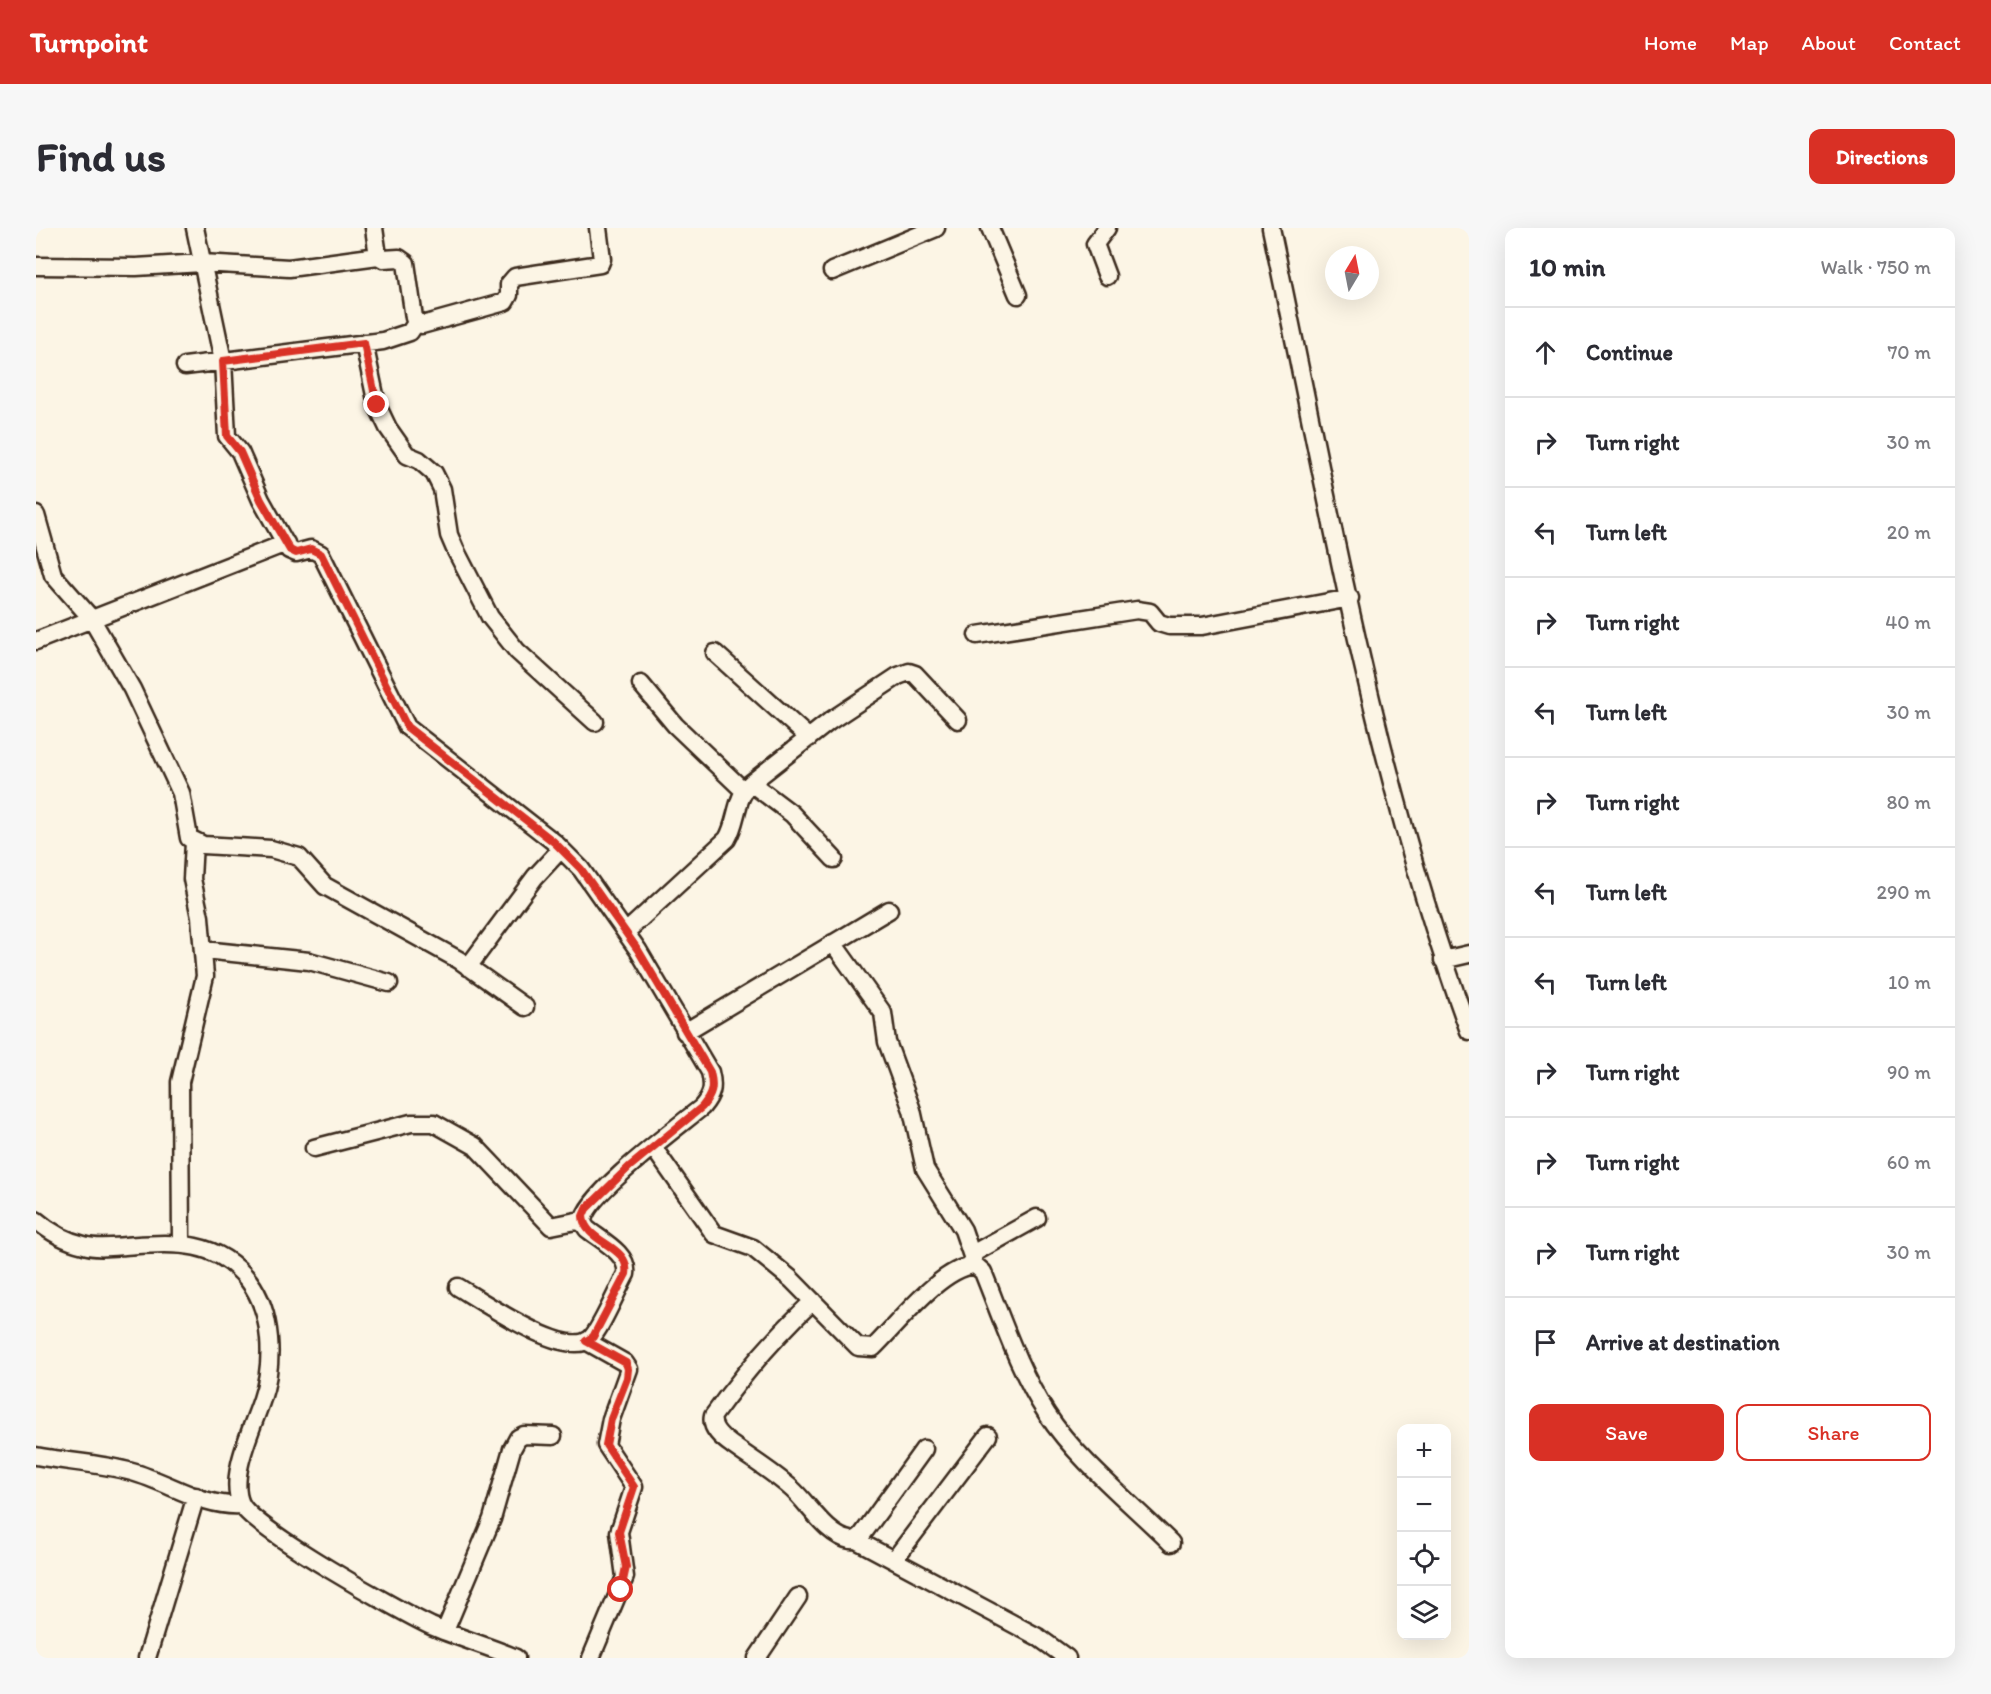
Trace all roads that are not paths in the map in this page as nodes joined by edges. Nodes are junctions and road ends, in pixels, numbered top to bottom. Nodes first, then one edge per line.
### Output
1 (195, 228) edge
2 (374, 228) edge
3 (598, 228) edge
4 (936, 228) edge
5 (990, 228) edge
6 (1107, 228) edge
7 (1272, 228) edge
8 (378, 256) junction
9 (202, 263) junction
10 (36, 266) edge
11 (832, 271) dead end
12 (1107, 276) dead end
13 (1018, 295) dead end
14 (416, 322) junction
15 (364, 343) junction
16 (223, 361) junction
17 (185, 366) dead end
18 (36, 515) edge
19 (286, 543) junction
20 (1350, 598) junction
21 (91, 618) junction
22 (977, 634) dead end
23 (36, 641) edge
24 (715, 653) dead end
25 (641, 684) dead end
26 (958, 720) dead end
27 (596, 722) dead end
28 (808, 738) junction
29 (747, 786) junction
30 (194, 842) junction
31 (561, 849) junction
32 (834, 859) dead end
33 (889, 910) dead end
34 (626, 932) junction
35 (833, 943) junction
36 (204, 950) junction
37 (1469, 954) edge
38 (1443, 960) junction
39 (468, 967) junction
40 (389, 982) dead end
41 (525, 1007) dead end
42 (1469, 1031) edge
43 (685, 1032) junction
44 (653, 1147) junction
45 (314, 1148) dead end
46 (1037, 1218) dead end
47 (36, 1220) edge
48 (583, 1223) junction
49 (181, 1243) junction
50 (974, 1260) junction
51 (458, 1287) dead end
52 (813, 1301) junction
53 (586, 1341) junction
54 (554, 1436) dead end
55 (987, 1436) dead end
56 (924, 1449) dead end
57 (36, 1456) edge
58 (196, 1496) junction
59 (242, 1505) junction
60 (856, 1540) junction
61 (1171, 1543) dead end
62 (894, 1560) junction
63 (798, 1597) dead end
64 (445, 1631) junction
65 (147, 1658) edge
66 (516, 1658) edge
67 (591, 1658) edge
68 (757, 1658) edge
69 (1067, 1658) edge

1 - 9 street
2 - 8 street
3 - 14 street
4 - 11 street
5 - 13 street
6 - 12 street
7 - 20 street
8 - 9 street
8 - 14 street
9 - 10 street
9 - 16 street
14 - 15 street
15 - 16 street
15 - 27 street
16 - 17 street
16 - 19 street
18 - 21 street
19 - 21 street
19 - 31 street
20 - 22 street
20 - 38 street
21 - 23 street
21 - 30 street
24 - 28 street
25 - 29 street
26 - 28 street
28 - 29 street
29 - 32 street
29 - 34 street
30 - 36 street
30 - 39 street
31 - 34 street
31 - 39 street
33 - 35 street
34 - 43 street
35 - 43 street
35 - 50 street
36 - 40 street
36 - 49 street
37 - 38 street
38 - 42 street
39 - 41 street
43 - 44 street
44 - 48 street
44 - 52 street
45 - 48 street
46 - 50 street
47 - 49 street
48 - 53 street
49 - 59 street
50 - 52 street
50 - 61 street
51 - 53 street
52 - 60 street
53 - 67 street
54 - 64 street
55 - 62 street
56 - 60 street
57 - 58 street
58 - 59 street
58 - 65 street
59 - 64 street
60 - 62 street
62 - 69 street
63 - 68 street
64 - 66 street

